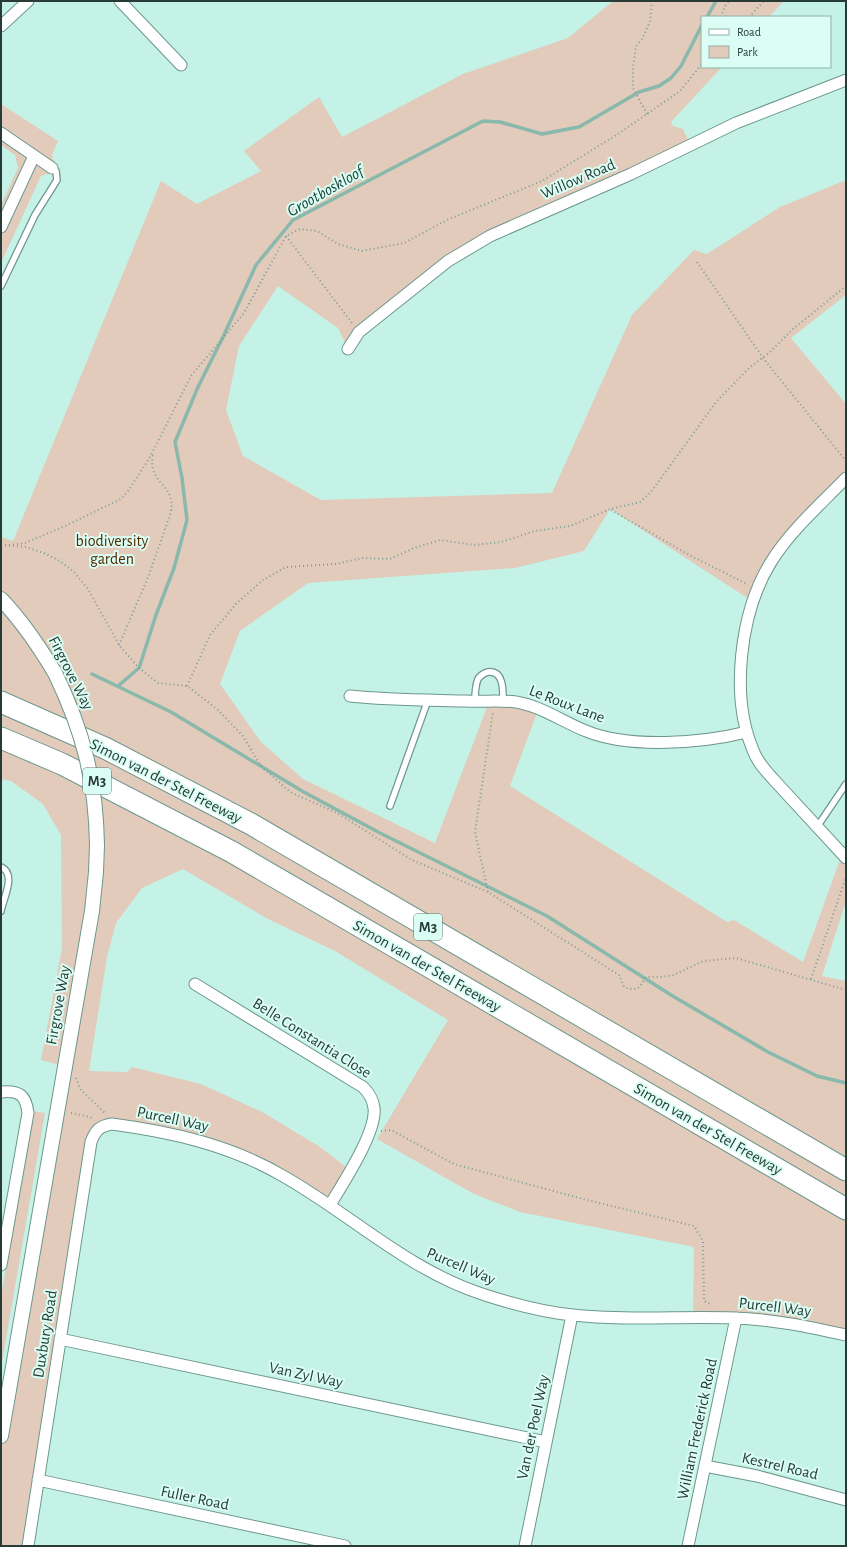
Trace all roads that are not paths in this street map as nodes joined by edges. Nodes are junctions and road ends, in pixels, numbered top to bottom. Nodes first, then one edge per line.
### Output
1 (28, 1) edge
2 (120, 1) edge
3 (1, 26) edge
4 (181, 65) dead end
5 (846, 80) edge
6 (1, 133) edge
7 (34, 156) junction
8 (52, 168) joint
9 (1, 226) edge
10 (1, 286) edge
11 (348, 350) dead end
12 (845, 482) edge
13 (1, 599) edge
14 (350, 696) dead end
15 (428, 700) junction
16 (1, 702) edge
17 (474, 702) junction
18 (499, 702) junction
19 (747, 732) junction
20 (1, 738) edge
21 (846, 784) edge
22 (390, 806) dead end
23 (817, 826) junction
24 (846, 858) edge
25 (1, 867) edge
26 (1, 911) edge
27 (195, 984) dead end
28 (1, 1092) edge
29 (98, 1129) joint
30 (846, 1170) edge
31 (330, 1205) junction
32 (846, 1209) edge
33 (1, 1265) edge
34 (572, 1315) junction
35 (736, 1318) junction
36 (846, 1335) edge
37 (60, 1339) junction
38 (1, 1436) edge
39 (546, 1442) junction
40 (705, 1466) junction
41 (38, 1480) junction
42 (846, 1500) edge
43 (28, 1546) edge
44 (345, 1546) edge
45 (524, 1546) edge
46 (688, 1546) edge

1 - 3 street
2 - 4 street
5 - 11 street, Willow Road
6 - 7 street
7 - 8 street
7 - 9 street
8 - 10 lane
12 - 19 street
13 - 38 street, Firgrove Way, bridge
14 - 15 street, Le Roux Lane
15 - 17 street, Le Roux Lane
15 - 22 lane
16 - 30 highway, Simon van der Stel Freeway / M3
17 - 18 street, Le Roux Lane
17 - 18 lane
18 - 19 street, Le Roux Lane
19 - 23 street
20 - 32 highway, Simon van der Stel Freeway / M3
21 - 23 lane
23 - 24 street
25 - 26 lane
27 - 31 street, Belle Constantia Close
28 - 33 street
29 - 31 street, Purcell Way
29 - 37 street, Duxbury Road
31 - 34 street, Purcell Way
34 - 35 street, Purcell Way
34 - 39 street, Van der Poel Way
35 - 36 street, Purcell Way
35 - 40 street, William Frederick Road
37 - 39 street, Van Zyl Way
37 - 41 street, Duxbury Road
39 - 45 street, Van der Poel Way
40 - 42 street, Kestrel Road
40 - 46 street, William Frederick Road
41 - 43 street, Duxbury Road
41 - 44 street, Fuller Road

